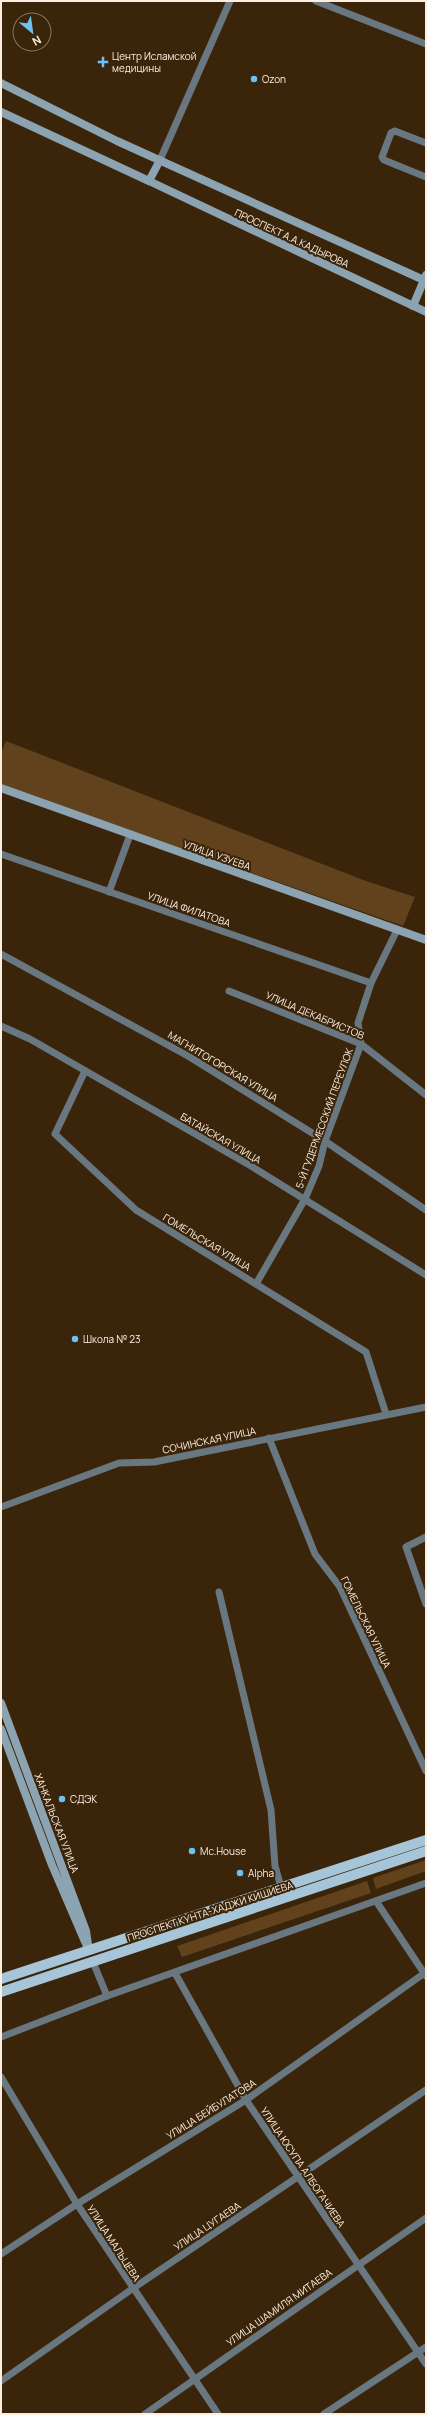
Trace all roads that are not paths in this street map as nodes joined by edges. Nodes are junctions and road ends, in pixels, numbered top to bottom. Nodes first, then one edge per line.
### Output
1 (230, 1) edge
2 (316, 1) edge
3 (426, 44) edge
4 (1, 83) edge
5 (1, 112) edge
6 (426, 143) edge
7 (160, 160) junction
8 (426, 177) edge
9 (149, 181) junction
10 (425, 279) edge
11 (413, 306) junction
12 (426, 312) edge
13 (1, 788) edge
14 (130, 835) junction
15 (1, 854) edge
16 (109, 892) junction
17 (397, 930) junction
18 (426, 940) edge
19 (1, 954) edge
20 (371, 983) junction
21 (229, 991) dead end
22 (1, 1026) edge
23 (361, 1044) junction
24 (85, 1071) junction
25 (426, 1095) edge
26 (325, 1141) junction
27 (305, 1199) junction
28 (426, 1210) edge
29 (426, 1275) edge
30 (256, 1284) junction
31 (426, 1407) edge
32 (386, 1414) junction
33 (269, 1438) junction
34 (1, 1507) edge
35 (426, 1538) edge
36 (219, 1592) dead end
37 (426, 1604) edge
38 (1, 1703) edge
39 (1, 1729) edge
40 (426, 1771) edge
41 (426, 1840) edge
42 (426, 1851) edge
43 (426, 1883) edge
44 (281, 1887) junction
45 (376, 1901) junction
46 (243, 1912) junction
47 (89, 1951) junction
48 (93, 1962) junction
49 (175, 1973) junction
50 (425, 1974) edge
51 (1, 1979) edge
52 (1, 1992) edge
53 (106, 1996) junction
54 (1, 2037) edge
55 (1, 2077) edge
56 (426, 2090) edge
57 (246, 2100) junction
58 (297, 2177) junction
59 (77, 2204) junction
60 (426, 2218) edge
61 (1, 2254) edge
62 (357, 2264) junction
63 (132, 2289) junction
64 (426, 2347) edge
65 (418, 2353) junction
66 (426, 2364) edge
67 (194, 2380) junction
68 (1, 2381) edge
69 (145, 2414) edge
70 (218, 2414) edge
71 (324, 2414) edge

1 - 7 street
2 - 3 street
4 - 7 street, ПРОСПЕКТ А.А.КАДЫРОВА
5 - 9 street, ПРОСПЕКТ А.А.КАДЫРОВА
6 - 8 street
7 - 9 street
7 - 10 street, ПРОСПЕКТ А.А.КАДЫРОВА
9 - 11 street, ПРОСПЕКТ А.А.КАДЫРОВА
10 - 11 street
11 - 12 street, ПРОСПЕКТ А.А.КАДЫРОВА
13 - 14 street, УЛИЦА УЗУЕВА
14 - 16 street
14 - 17 street, УЛИЦА УЗУЕВА
15 - 16 street, УЛИЦА ФИЛАТОВА
16 - 20 street, УЛИЦА ФИЛАТОВА
17 - 18 street, УЛИЦА УЗУЕВА
17 - 20 street, 5-Й ГУДЕРМЕССКИЙ ПЕРЕУЛОК
19 - 26 street, МАГНИТОГОРСКАЯ УЛИЦА
20 - 23 street, 5-Й ГУДЕРМЕССКИЙ ПЕРЕУЛОК
21 - 23 street, УЛИЦА ДЕКАБРИСТОВ
22 - 24 street, БАТАЙСКАЯ УЛИЦА
23 - 25 street, УЛИЦА ДЕКАБРИСТОВ
23 - 26 street, 5-Й ГУДЕРМЕССКИЙ ПЕРЕУЛОК
24 - 27 street, БАТАЙСКАЯ УЛИЦА
24 - 30 street, ГОМЕЛЬСКАЯ УЛИЦА
26 - 27 street, 5-Й ГУДЕРМЕССКИЙ ПЕРЕУЛОК
26 - 28 street, МАГНИТОГОРСКАЯ УЛИЦА
27 - 29 street, БАТАЙСКАЯ УЛИЦА
27 - 30 street, 5-Й ГУДЕРМЕССКИЙ ПЕРЕУЛОК
30 - 32 street, ГОМЕЛЬСКАЯ УЛИЦА
31 - 32 street, СОЧИНСКАЯ УЛИЦА
32 - 33 street, СОЧИНСКАЯ УЛИЦА
33 - 34 street, СОЧИНСКАЯ УЛИЦА
33 - 40 street, ГОМЕЛЬСКАЯ УЛИЦА
35 - 37 street
36 - 44 street
38 - 47 street, ХАНКАЛЬСКАЯ УЛИЦА
39 - 47 street, ХАНКАЛЬСКАЯ УЛИЦА
41 - 44 main road, ПРОСПЕКТ КУНТА-ХАДЖИ КИШИЕВА
42 - 46 main road, ПРОСПЕКТ КУНТА-ХАДЖИ КИШИЕВА
43 - 45 street
44 - 46 street
44 - 47 main road, ПРОСПЕКТ КУНТА-ХАДЖИ КИШИЕВА
45 - 49 street
45 - 50 street
46 - 48 main road, ПРОСПЕКТ КУНТА-ХАДЖИ КИШИЕВА
47 - 48 street, ХАНКАЛЬСКАЯ УЛИЦА
47 - 51 main road, ПРОСПЕКТ КУНТА-ХАДЖИ КИШИЕВА
48 - 52 main road, ПРОСПЕКТ КУНТА-ХАДЖИ КИШИЕВА
48 - 53 street
49 - 53 street
49 - 57 street, УЛИЦА ЮСУПА АЛБОГАЧИЕВА
50 - 57 street, УЛИЦА БЕЙБУЛАТОВА
53 - 54 street
55 - 59 street, УЛИЦА МАЛЬЦЕВА
56 - 58 street, УЛИЦА ЦУГАЕВА
57 - 58 street, УЛИЦА ЮСУПА АЛБОГАЧИЕВА
57 - 59 street, УЛИЦА БЕЙБУЛАТОВА
58 - 62 street, УЛИЦА ЮСУПА АЛБОГАЧИЕВА
58 - 63 street, УЛИЦА ЦУГАЕВА
59 - 61 street, УЛИЦА БЕЙБУЛАТОВА
59 - 63 street, УЛИЦА МАЛЬЦЕВА
60 - 62 street, УЛИЦА ШАМИЛЯ МИТАЕВА
62 - 65 street, УЛИЦА ЮСУПА АЛБОГАЧИЕВА
62 - 67 street, УЛИЦА ШАМИЛЯ МИТАЕВА
63 - 67 street, УЛИЦА МАЛЬЦЕВА
63 - 68 street, УЛИЦА ЦУГАЕВА
64 - 65 street
65 - 66 street, УЛИЦА ЮСУПА АЛБОГАЧИЕВА
65 - 71 street
67 - 69 street, УЛИЦА ШАМИЛЯ МИТАЕВА
67 - 70 street, УЛИЦА МАЛЬЦЕВА

